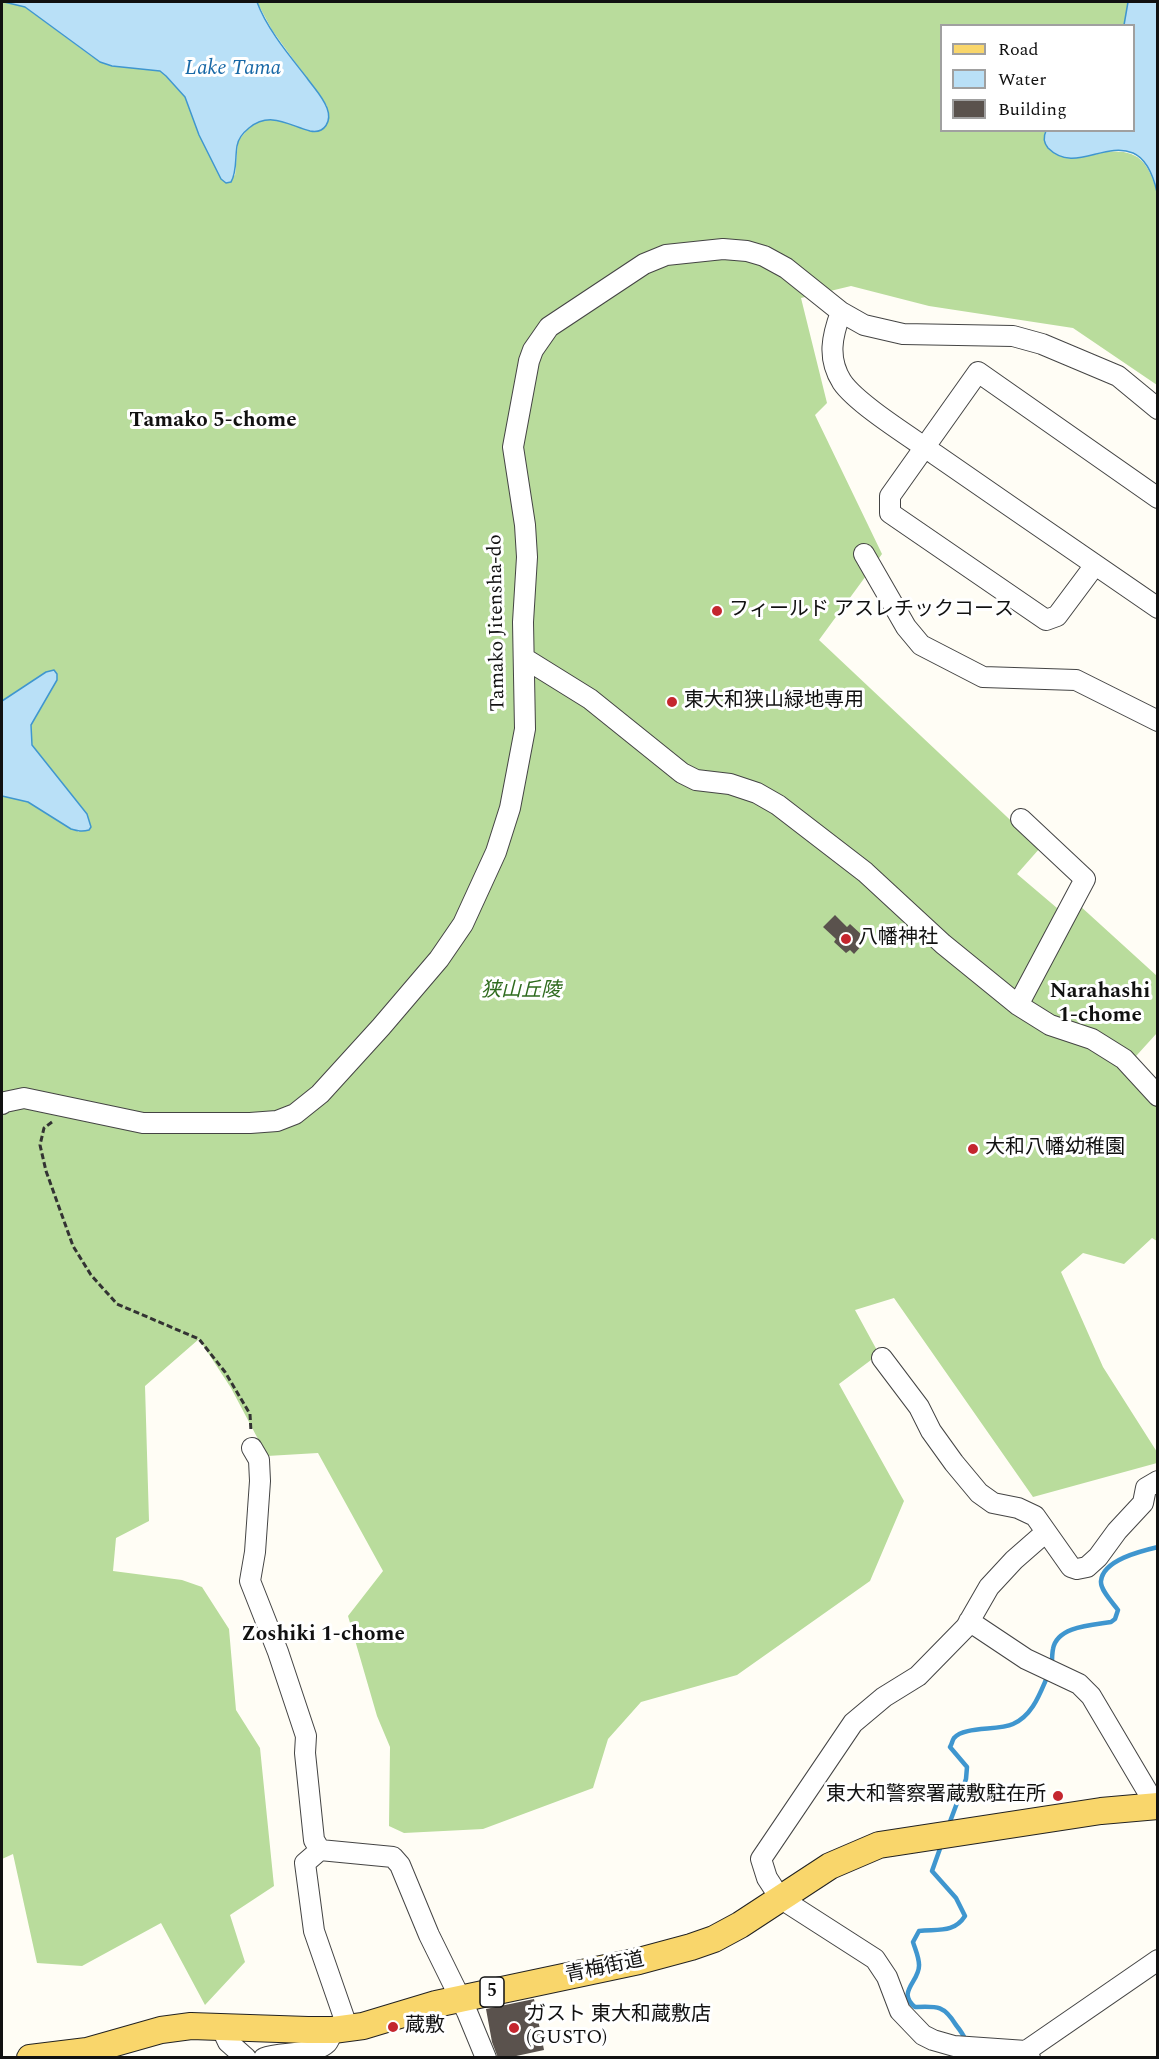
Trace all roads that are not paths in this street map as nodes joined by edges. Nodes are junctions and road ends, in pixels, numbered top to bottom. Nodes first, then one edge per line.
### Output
1 (841, 312) junction
2 (1158, 409) edge
3 (925, 447) junction
4 (1158, 498) edge
5 (864, 554) dead end
6 (1095, 565) junction
7 (1158, 608) edge
8 (524, 658) junction
9 (1158, 721) edge
10 (1021, 819) dead end
11 (1018, 1005) junction
12 (1158, 1096) edge
13 (2, 1104) edge
14 (882, 1358) dead end
15 (252, 1448) road end
16 (1158, 1481) edge
17 (1046, 1532) junction
18 (969, 1621) junction
19 (1157, 1806) edge
20 (320, 1850) junction
21 (780, 1898) junction
22 (1158, 1960) edge
23 (460, 1999) junction
24 (220, 2025) junction
25 (341, 2029) junction
26 (1028, 2054) edge
27 (30, 2058) edge
28 (246, 2058) edge
29 (264, 2058) edge
30 (486, 2058) edge

1 - 2 street
1 - 3 street
1 - 8 street
3 - 4 street
3 - 6 street
3 - 6 street
5 - 9 street
6 - 7 street
8 - 11 street
8 - 13 street
10 - 11 street
11 - 12 street
14 - 17 street
15 - 20 street
16 - 17 street
17 - 18 street
18 - 19 street
18 - 21 street
19 - 21 main road, 青梅街道 / 5
20 - 23 street
20 - 25 street
21 - 23 main road, 青梅街道 / 5
21 - 26 street
22 - 26 street
23 - 25 main road, 青梅街道 / 5
23 - 30 street
24 - 25 main road, 青梅街道 / 5
24 - 27 main road, 青梅街道 / 5
24 - 28 street
25 - 29 street

